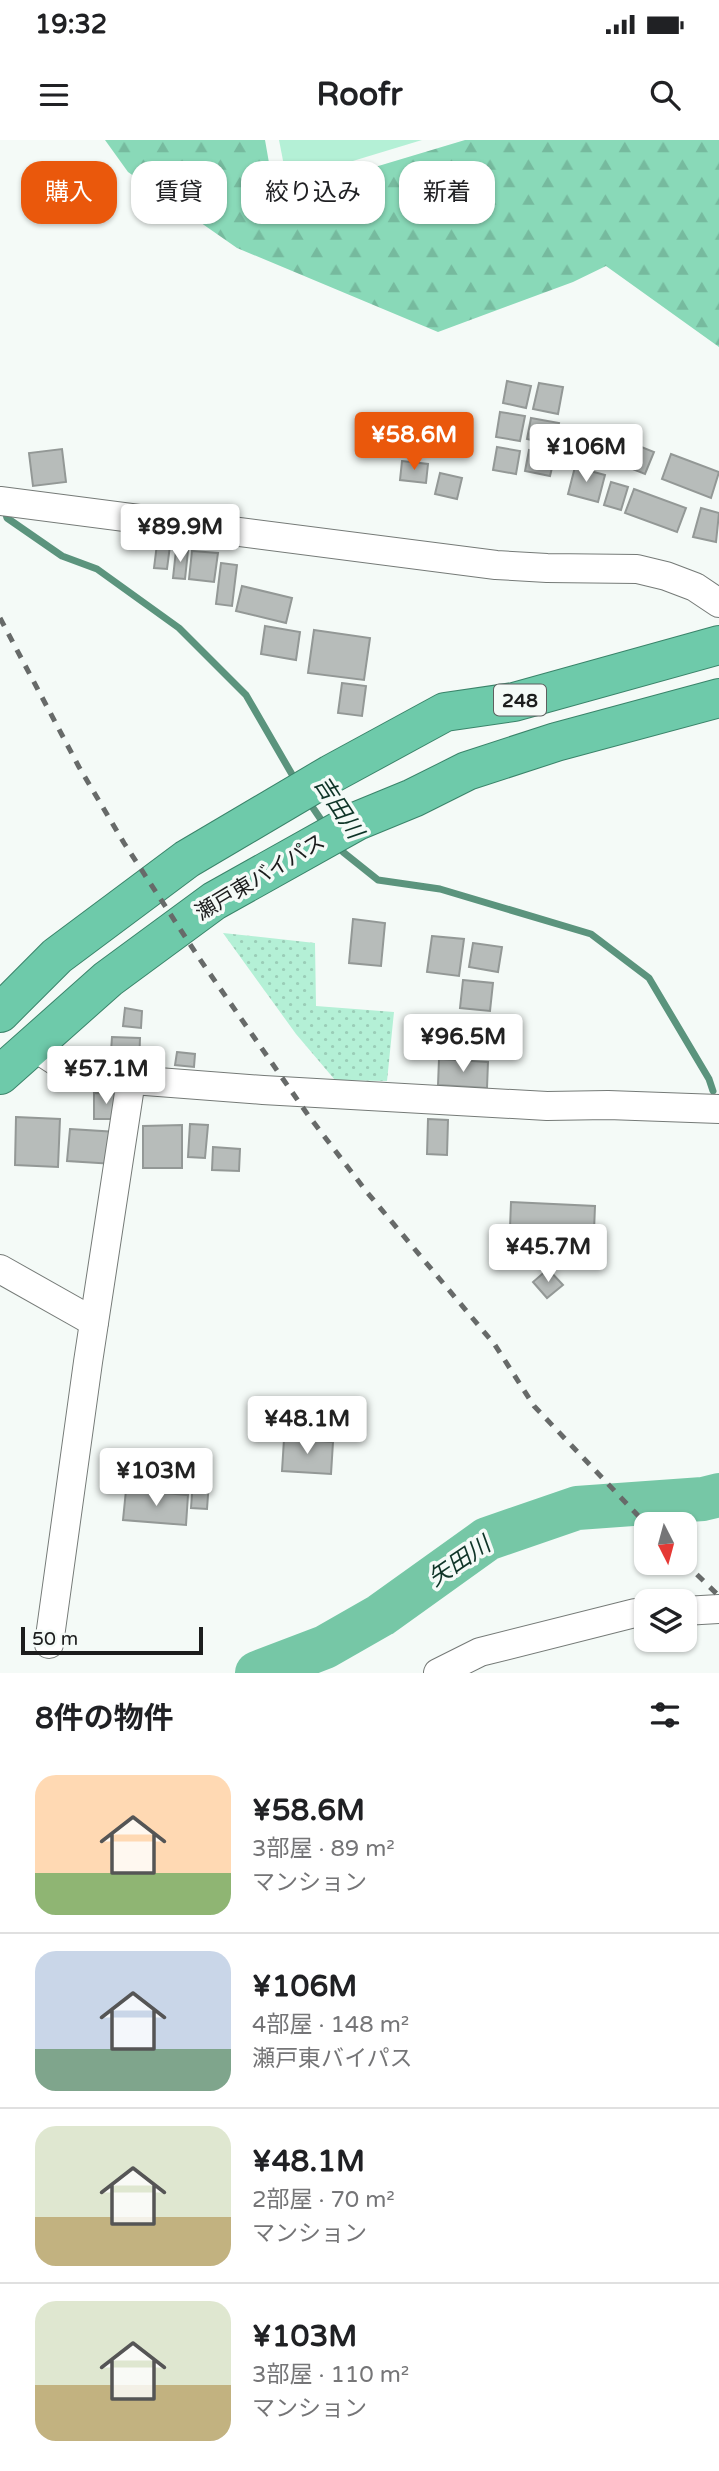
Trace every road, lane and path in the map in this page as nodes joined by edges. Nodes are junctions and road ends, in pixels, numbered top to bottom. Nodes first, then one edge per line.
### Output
1 (0, 501) edge
2 (719, 603) edge
3 (719, 645) edge
4 (719, 698) edge
5 (0, 1013) edge
6 (36, 1042) junction
7 (0, 1075) edge
8 (131, 1080) junction
9 (719, 1109) edge
10 (0, 1269) edge
11 (94, 1321) junction
12 (718, 1609) edge
13 (697, 1610) edge
14 (634, 1613) edge
15 (49, 1644) dead end
16 (438, 1673) edge

1 - 2 street
3 - 5 highway, 248
4 - 6 highway, 瀬戸東バイパス / 248
6 - 7 highway, 瀬戸東バイパス / 248
6 - 8 street
8 - 9 street
8 - 11 street
10 - 11 street
11 - 15 street
12 - 13 street
14 - 16 street

